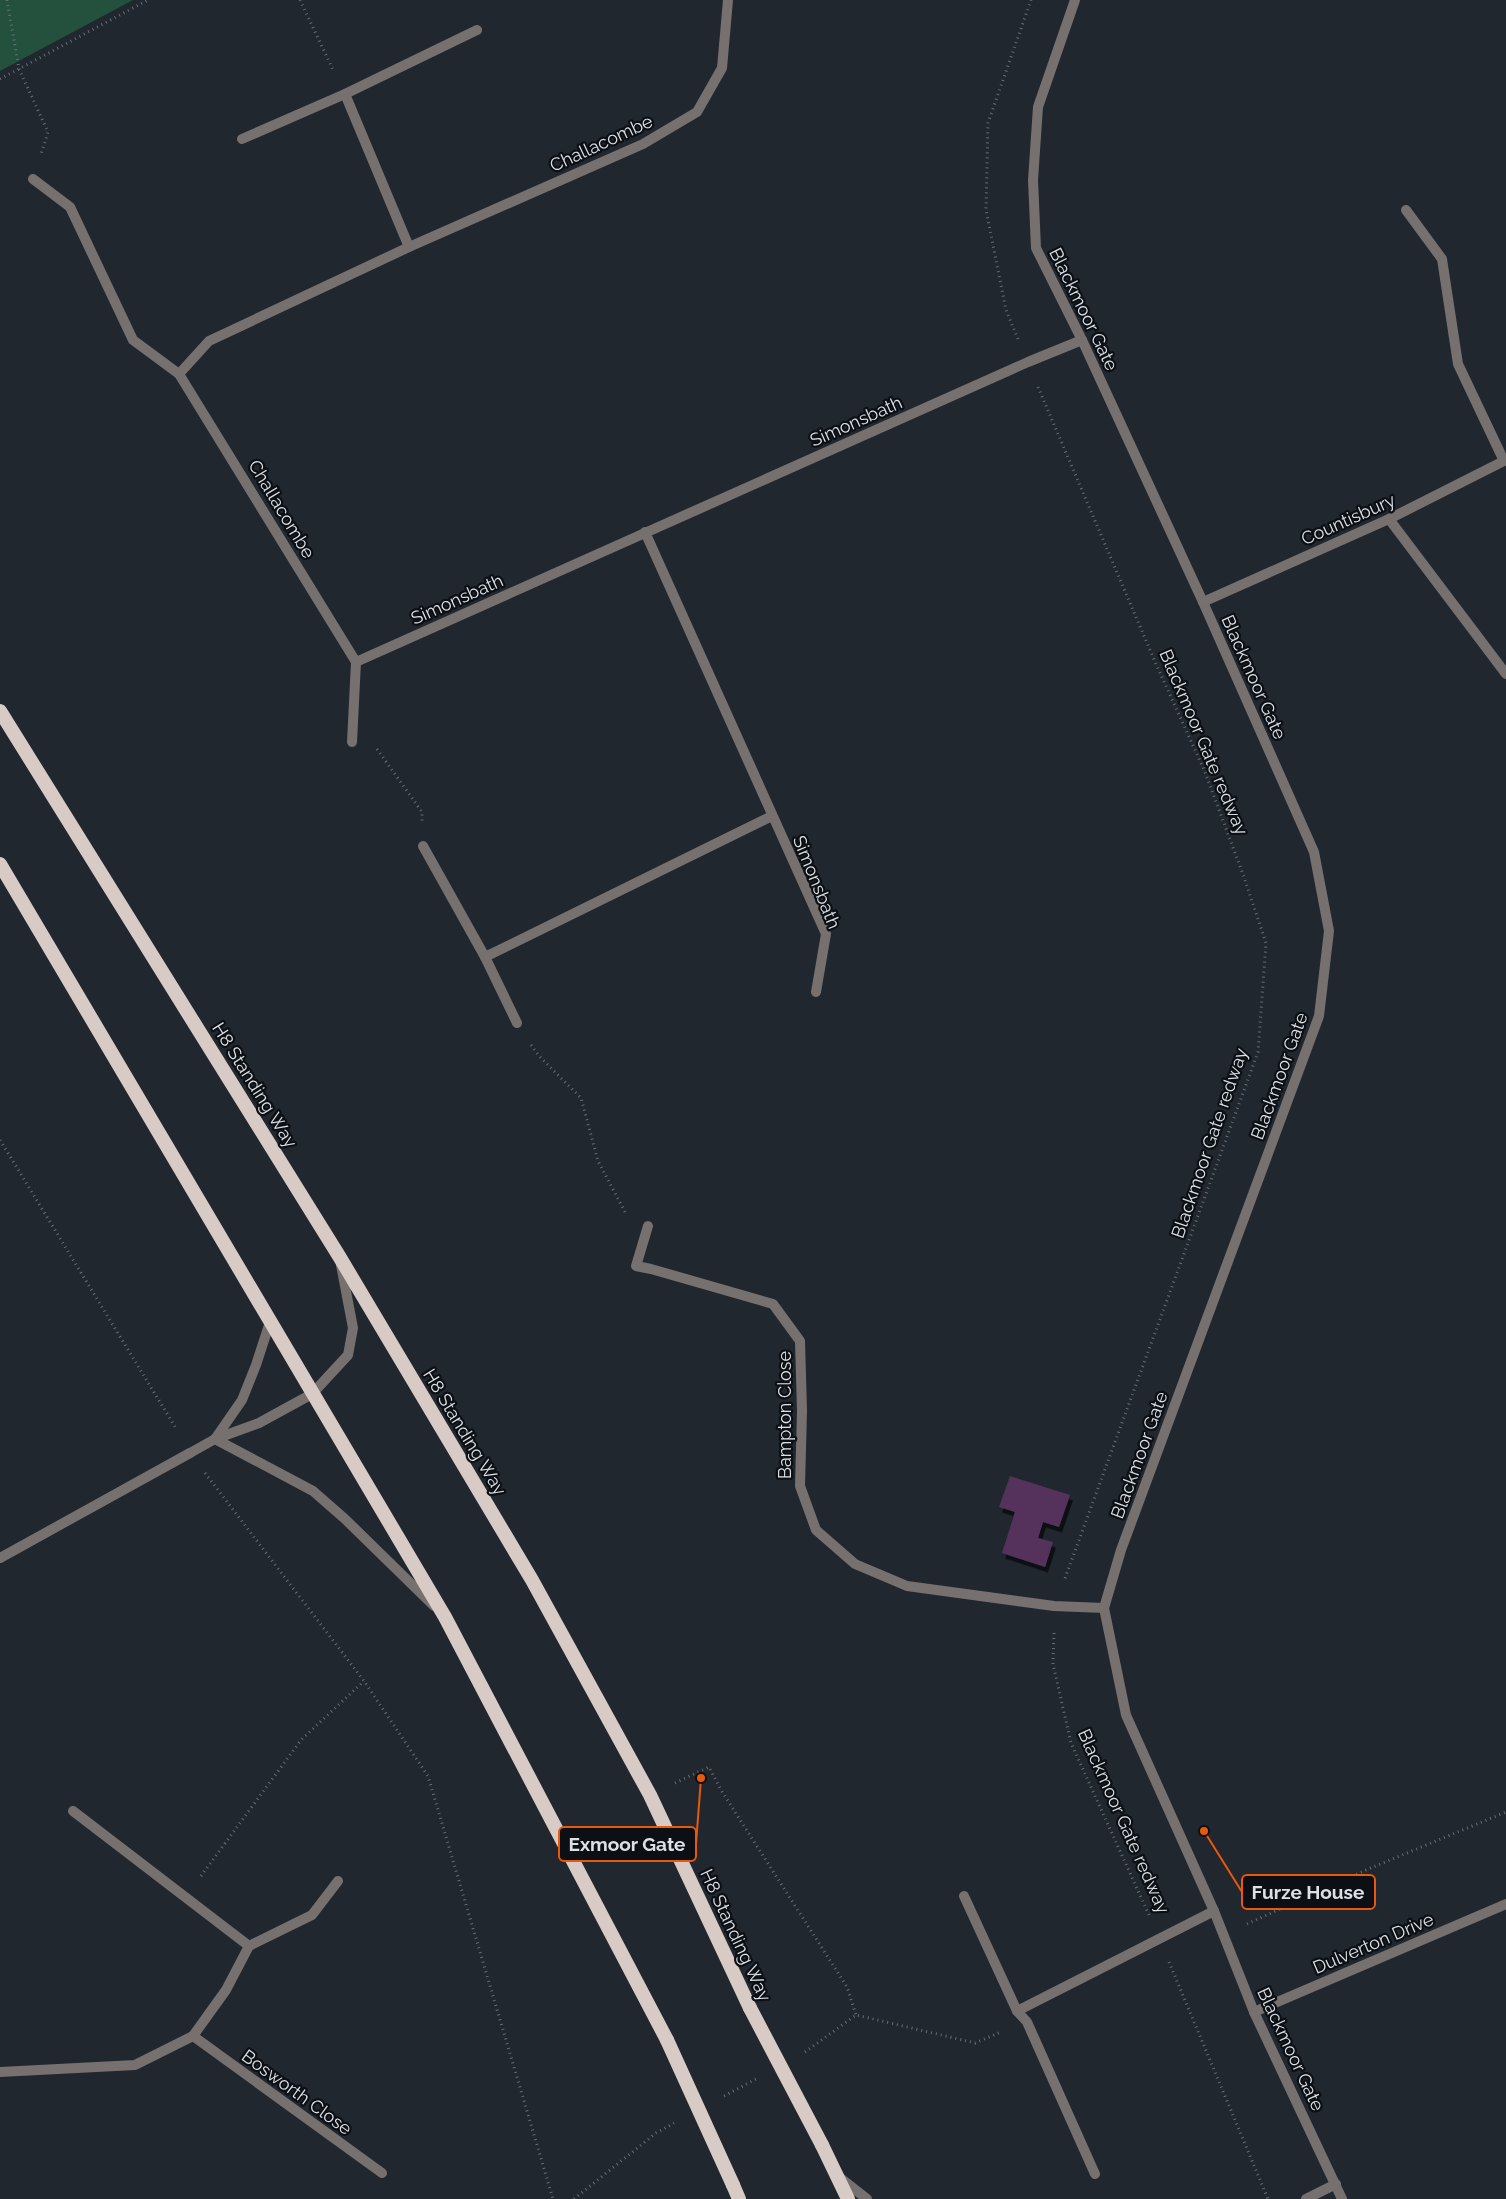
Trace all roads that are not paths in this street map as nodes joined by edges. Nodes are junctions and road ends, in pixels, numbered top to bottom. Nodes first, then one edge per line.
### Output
1 (728, 0) edge
2 (1075, 0) edge
3 (477, 30) dead end
4 (345, 94) junction
5 (242, 139) dead end
6 (33, 179) road end
7 (1406, 210) dead end
8 (409, 247) junction
9 (1082, 340) junction
10 (179, 374) junction
11 (1505, 460) edge
12 (1389, 519) junction
13 (645, 532) junction
14 (1203, 602) junction
15 (356, 662) junction
16 (1506, 674) edge
17 (0, 711) edge
18 (352, 742) road end
19 (772, 816) junction
20 (423, 846) road end
21 (0, 864) edge
22 (485, 957) junction
23 (816, 992) dead end
24 (517, 1023) road end
25 (648, 1226) road end
26 (339, 1256) junction
27 (270, 1322) junction
28 (312, 1394) junction
29 (215, 1438) junction
30 (0, 1558) edge
31 (1104, 1608) junction
32 (445, 1617) junction
33 (73, 1811) dead end
34 (338, 1881) dead end
35 (964, 1896) dead end
36 (1506, 1904) edge
37 (1214, 1911) junction
38 (249, 1946) junction
39 (1017, 2011) junction
40 (1254, 2012) junction
41 (193, 2036) junction
42 (0, 2072) edge
43 (382, 2173) dead end
44 (1095, 2174) dead end
45 (837, 2175) junction
46 (1336, 2184) junction
47 (739, 2199) edge
48 (848, 2199) edge
49 (867, 2199) edge
50 (1306, 2199) edge
51 (1342, 2199) edge

1 - 8 street, Challacombe
2 - 9 street, Blackmoor Gate
3 - 4 street
4 - 5 street
4 - 8 street
6 - 10 street, Challacombe
7 - 11 street, Countisbury
8 - 10 street, Challacombe
9 - 13 street, Simonsbath
9 - 14 street, Blackmoor Gate
10 - 15 street, Challacombe
11 - 12 street, Countisbury
12 - 14 street, Countisbury
12 - 16 street
13 - 15 street, Simonsbath
13 - 19 street, Simonsbath
14 - 31 street, Blackmoor Gate
15 - 18 street
17 - 26 highway, H8 Standing Way
19 - 22 street
19 - 23 street, Simonsbath
20 - 22 street
21 - 27 highway
22 - 24 street
25 - 31 street, Bampton Close
26 - 28 street
26 - 45 highway, H8 Standing Way, bridge
27 - 28 highway
27 - 29 street
28 - 29 street
28 - 32 highway
29 - 30 street
29 - 32 street
31 - 37 street, Blackmoor Gate
32 - 47 highway, bridge
33 - 38 street
34 - 38 street
35 - 39 street
36 - 40 street, Dulverton Drive
37 - 39 street
37 - 40 street, Blackmoor Gate
38 - 41 street
39 - 44 street
40 - 46 street, Blackmoor Gate
41 - 42 street
41 - 43 street, Bosworth Close
45 - 48 highway, H8 Standing Way
45 - 49 street
46 - 50 street
46 - 51 street, Blackmoor Gate

